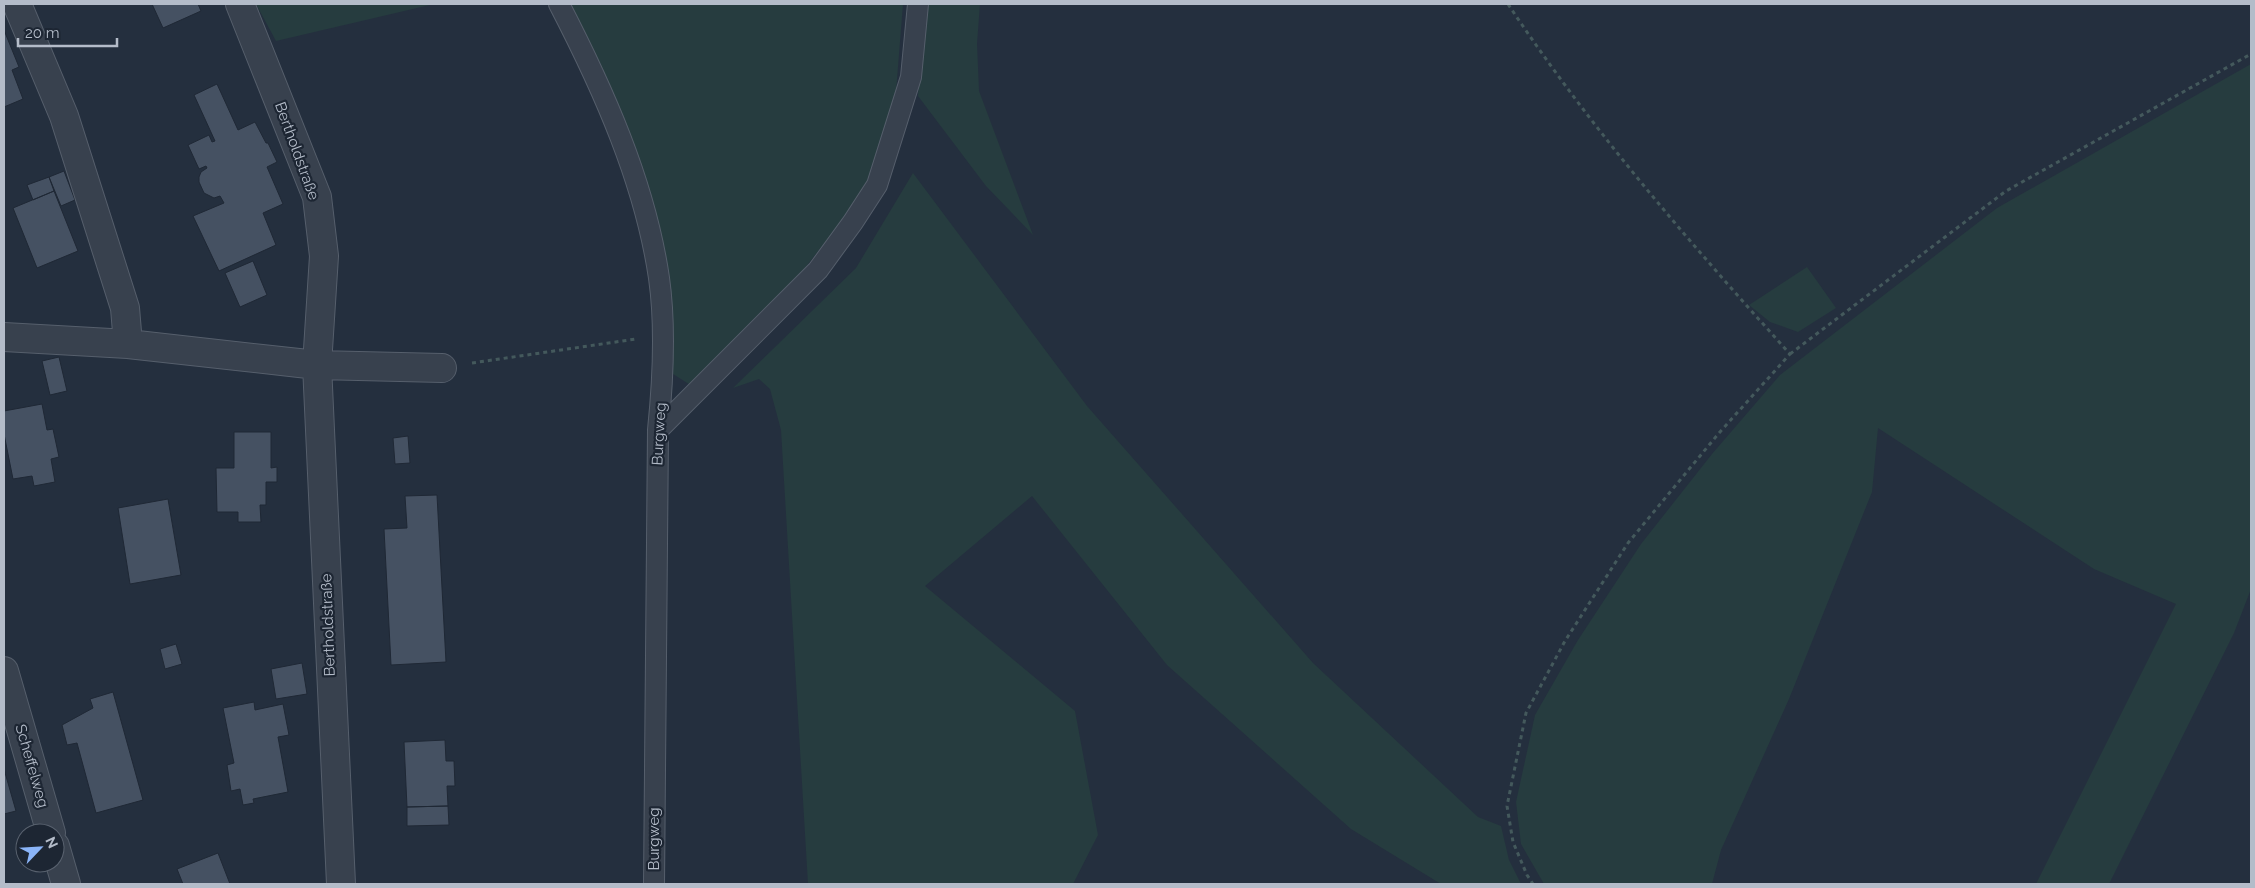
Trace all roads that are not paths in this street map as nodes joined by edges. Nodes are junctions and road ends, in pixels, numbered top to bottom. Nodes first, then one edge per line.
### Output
1 (17, 4) edge
2 (240, 4) edge
3 (559, 4) edge
4 (918, 4) edge
5 (4, 337) edge
6 (128, 344) junction
7 (317, 365) junction
8 (442, 368) road end
9 (658, 430) junction
10 (4, 671) edge
11 (48, 823) edge
12 (341, 884) edge
13 (654, 884) edge

1 - 6 street
2 - 7 street, Bertholdstraße
3 - 9 lane, Burgweg
4 - 9 lane
5 - 6 street
6 - 7 street
7 - 8 street
7 - 12 street, Bertholdstraße
9 - 13 lane, Burgweg
10 - 11 street, Scheffelweg

